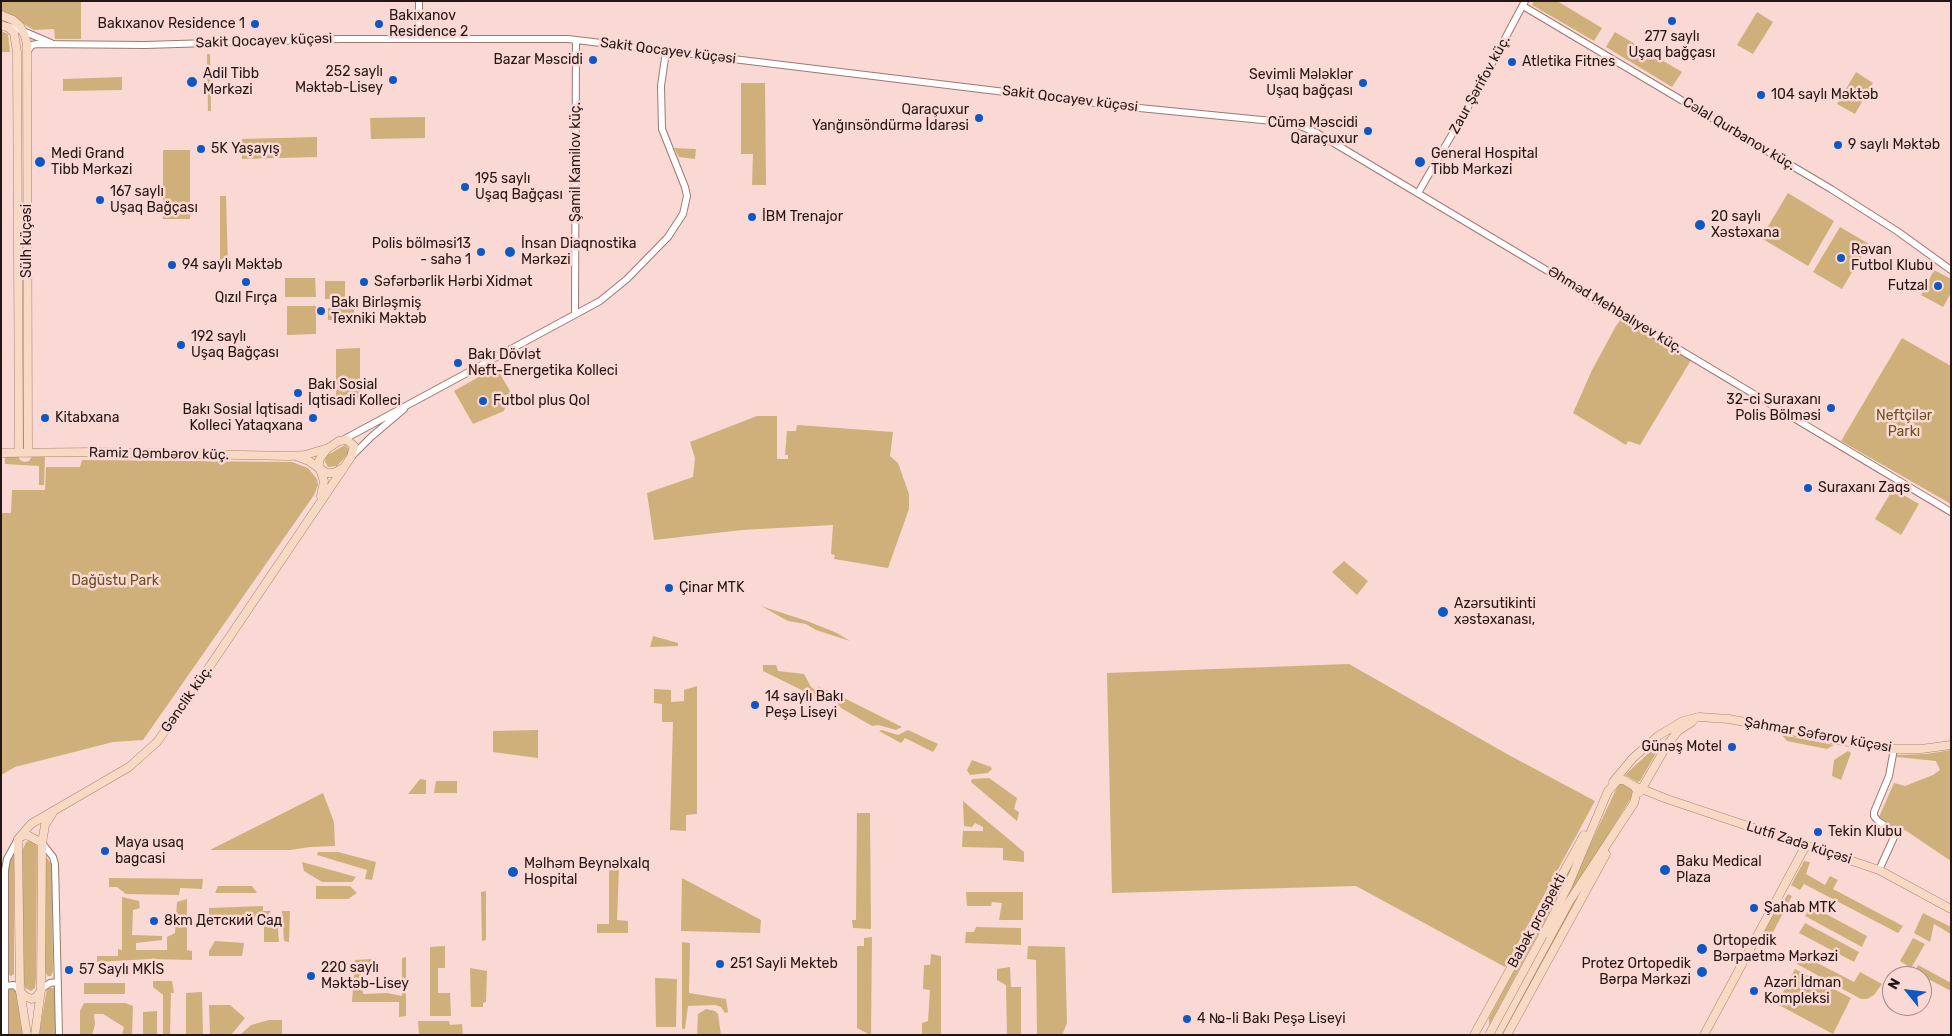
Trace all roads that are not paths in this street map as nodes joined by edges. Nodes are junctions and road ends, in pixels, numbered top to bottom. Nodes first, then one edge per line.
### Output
1 (419, 1) edge
2 (1524, 4) edge
3 (1, 15) edge
4 (3, 26) edge
5 (23, 31) junction
6 (419, 39) junction
7 (576, 40) junction
8 (56, 45) junction
9 (666, 51) junction
10 (27, 55) junction
11 (18, 58) junction
12 (1274, 120) joint
13 (1418, 193) junction
14 (18, 239) junction
15 (27, 239) junction
16 (1951, 270) edge
17 (575, 314) junction
18 (19, 348) junction
19 (28, 348) junction
20 (412, 402) junction
21 (340, 441) junction
22 (19, 449) junction
23 (327, 449) junction
24 (1, 452) edge
25 (28, 452) junction
26 (289, 456) junction
27 (351, 458) junction
28 (320, 468) junction
29 (343, 468) junction
30 (314, 511) junction
31 (1951, 512) edge
32 (1713, 717) junction
33 (1653, 740) junction
34 (1951, 745) edge
35 (1894, 749) junction
36 (1664, 751) junction
37 (1610, 787) junction
38 (1638, 787) junction
39 (1600, 807) junction
40 (58, 809) junction
41 (1624, 820) junction
42 (18, 839) junction
43 (42, 843) junction
44 (1806, 845) junction
45 (1879, 870) junction
46 (1951, 910) edge
47 (1546, 936) junction
48 (3, 951) edge
49 (58, 982) junction
50 (4, 986) junction
51 (42, 989) junction
52 (20, 991) junction
53 (4, 1035) edge
54 (27, 1035) edge
55 (35, 1035) edge
56 (60, 1035) edge
57 (1474, 1035) edge
58 (1485, 1035) edge
59 (1490, 1035) edge
60 (1497, 1035) edge
61 (1507, 1035) edge
62 (1704, 1035) edge

1 - 6 street
2 - 13 street, Zaur Şərifov küç.
2 - 16 street, Cəlal Qurbanov küç.
3 - 5 main road
4 - 5 street
4 - 11 main road, Sülh küçəsi
5 - 8 street
5 - 10 main road, Sülh küçəsi
6 - 7 street, Sakit Qocayev küçəsi
6 - 8 street, Sakit Qocayev küçəsi
7 - 9 street, Sakit Qocayev küçəsi
7 - 17 street, Şamil Kamilov küç.
8 - 10 street, Sakit Qocayev küçəsi
9 - 12 street, Sakit Qocayev küçəsi
9 - 17 street
10 - 11 main road
10 - 15 main road, Sülh küçəsi
11 - 14 main road, Sülh küçəsi
12 - 13 street, Əhməd Mehbalıyev küç.
13 - 31 street, Əhməd Mehbalıyev küç.
14 - 15 main road
14 - 18 main road, Sülh küçəsi
15 - 19 main road, Sülh küçəsi
17 - 20 street
18 - 19 main road
18 - 22 main road, Sülh küçəsi
19 - 25 main road, Sülh küçəsi
20 - 21 street
20 - 27 street
21 - 23 main road
21 - 27 main road
22 - 24 main road, Ramiz Qəmbərov küç.
22 - 25 main road, Ramiz Qəmbərov küç.
23 - 26 main road
23 - 28 main road
25 - 26 main road, Ramiz Qəmbərov küç.
26 - 28 main road
27 - 29 main road
28 - 29 main road
28 - 30 main road
29 - 30 main road
30 - 40 main road, Gənclik küç.
32 - 33 main road, Babək prospekti
32 - 35 main road, Şahmar Səfərov küçəsi
32 - 36 main road
33 - 36 main road
33 - 37 main road, Babək prospekti
34 - 35 main road, Şahmar Səfərov küçəsi
35 - 45 street
36 - 38 main road
37 - 38 main road
37 - 39 main road, Babək prospekti
38 - 41 main road, Babək prospekti
38 - 44 main road, Lutfi Zadə küçəsi
39 - 47 main road, Babək prospekti
39 - 57 main road, Babək prospekti
40 - 42 main road, Gənclik küç.
40 - 43 main road
41 - 47 main road, Babək prospekti
41 - 61 main road, Babək prospekti
42 - 43 main road
42 - 48 street
42 - 52 main road
43 - 49 street
43 - 51 main road
44 - 45 main road, Lutfi Zadə küçəsi
44 - 62 main road
45 - 46 main road, Lutfi Zadə küçəsi
47 - 59 main road, Babək prospekti, bridge
47 - 60 main road, Babək prospekti
48 - 50 street
49 - 51 street
49 - 56 street
50 - 52 street
50 - 53 street
51 - 52 main road
51 - 55 main road
52 - 54 main road
58 - 59 main road

